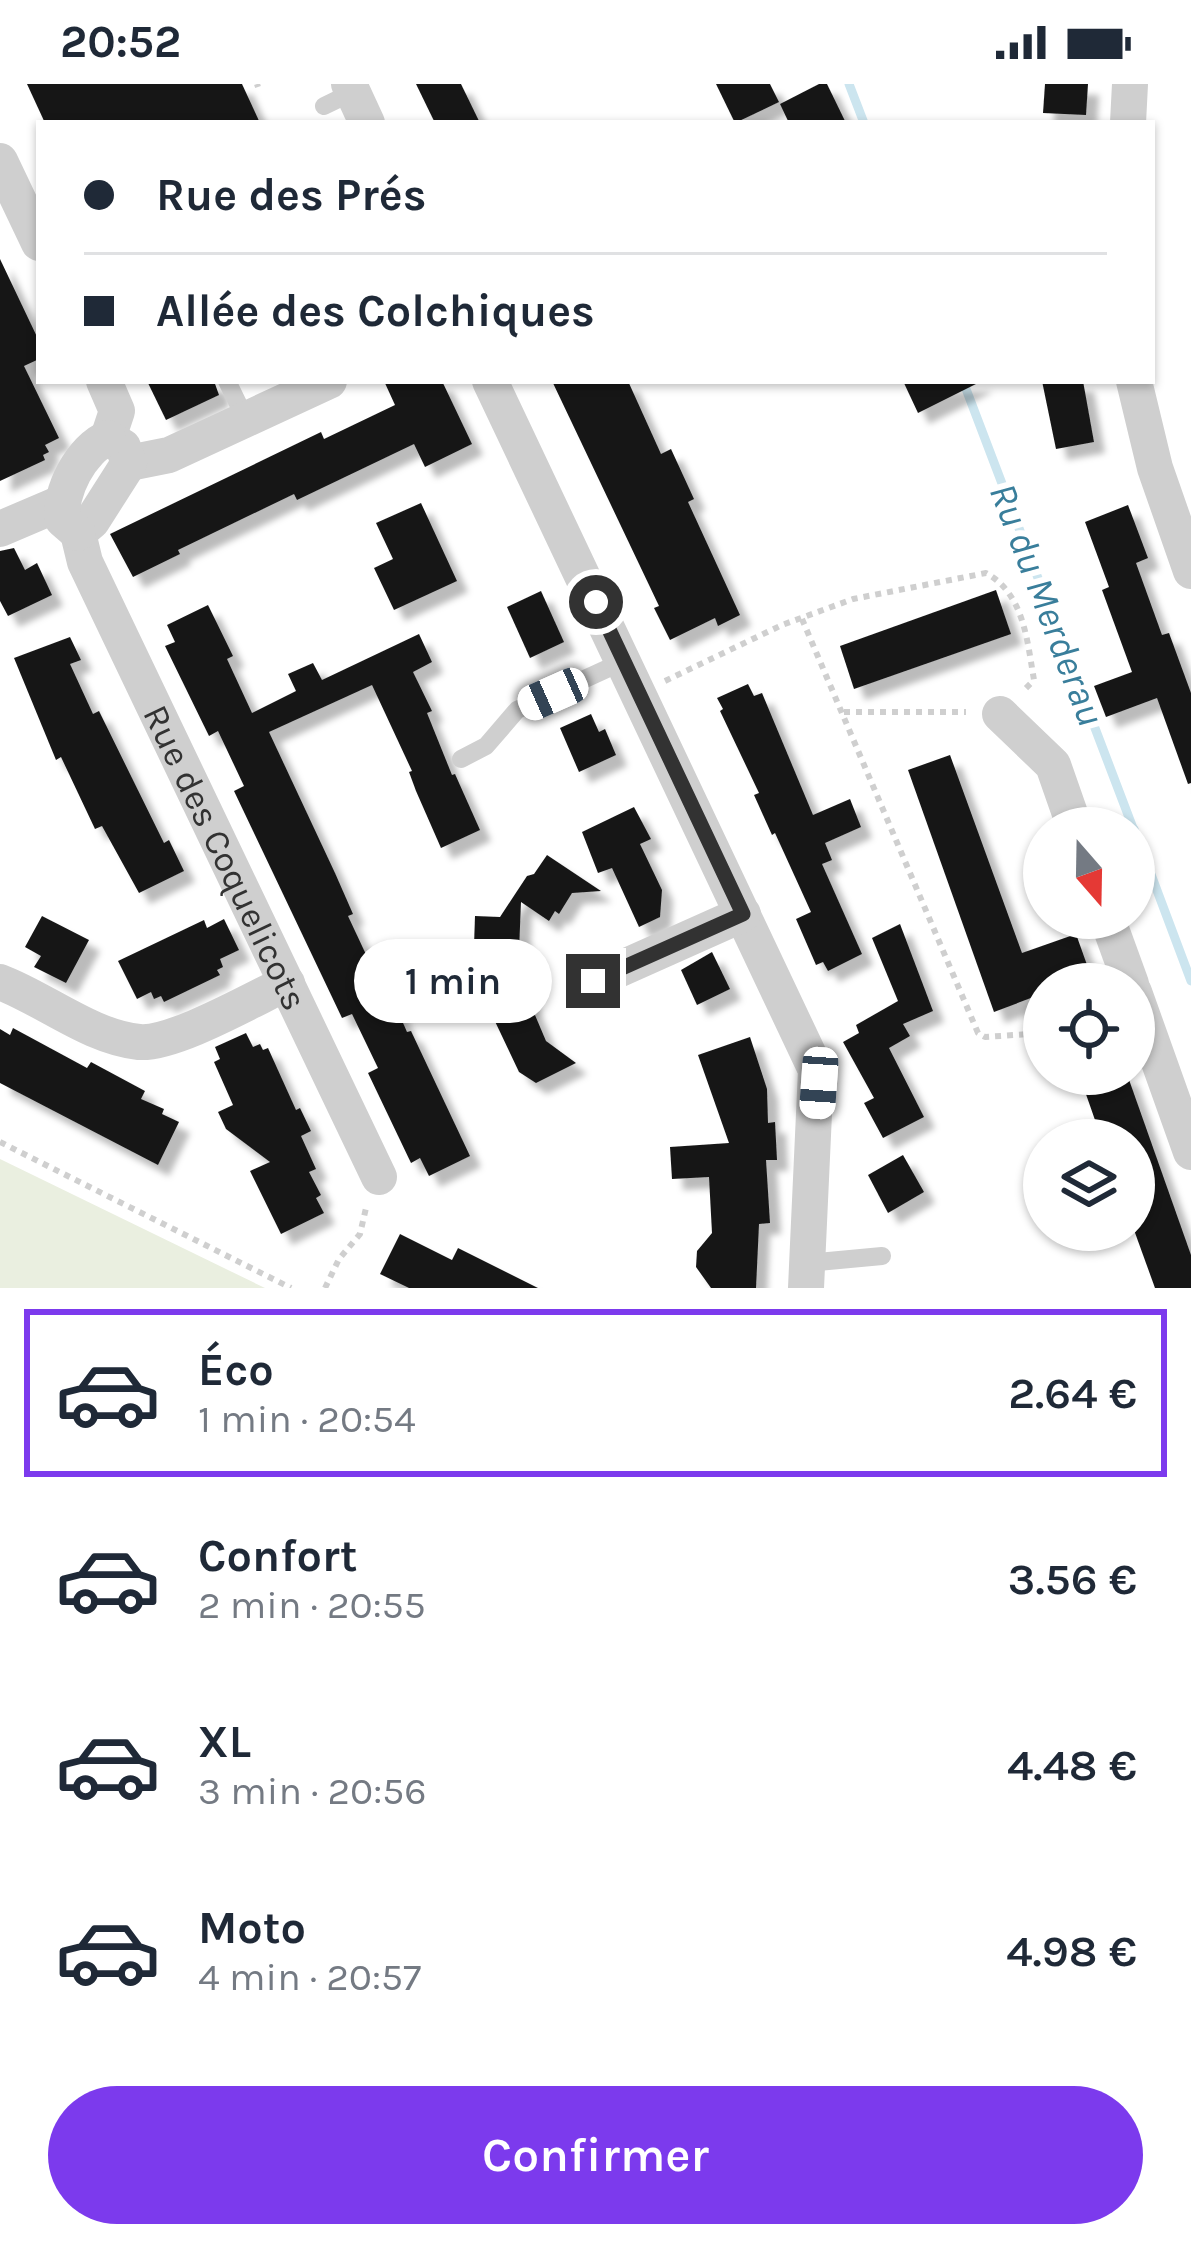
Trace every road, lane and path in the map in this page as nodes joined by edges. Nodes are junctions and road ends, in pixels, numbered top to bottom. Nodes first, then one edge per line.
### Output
1 (1130, 84) edge
2 (1128, 120) edge
3 (0, 161) edge
4 (36, 237) edge
5 (105, 384) edge
6 (228, 384) edge
7 (323, 384) edge
8 (491, 384) edge
9 (1135, 384) edge
10 (246, 420) junction
11 (118, 451) junction
12 (69, 518) junction
13 (0, 529) edge
14 (1191, 571) edge
15 (802, 619) junction
16 (630, 674) junction
17 (844, 712) junction
18 (1000, 714) junction
19 (461, 759) dead end
20 (1068, 807) edge
21 (743, 914) junction
22 (593, 981) dead end
23 (0, 982) edge
24 (287, 983) junction
25 (1023, 1035) edge
26 (1155, 1052) edge
27 (0, 1142) edge
28 (1191, 1152) edge
29 (379, 1177) joint
30 (882, 1256) dead end
31 (807, 1275) edge
32 (291, 1288) edge
33 (325, 1288) edge

1 - 2 street
3 - 4 street
5 - 11 street
6 - 10 lane
7 - 10 street
8 - 16 street
9 - 14 street
10 - 11 street
11 - 12 street
12 - 13 street
12 - 24 street, Rue des Coquelicots
15 - 16 path
15 - 17 path
15 - 18 path
16 - 19 lane
16 - 21 street
17 - 18 path
17 - 25 path
18 - 20 street
21 - 22 street
21 - 31 street
23 - 24 street
24 - 29 street, Rue des Coquelicots
26 - 28 street
27 - 32 path
29 - 33 path
30 - 31 lane

